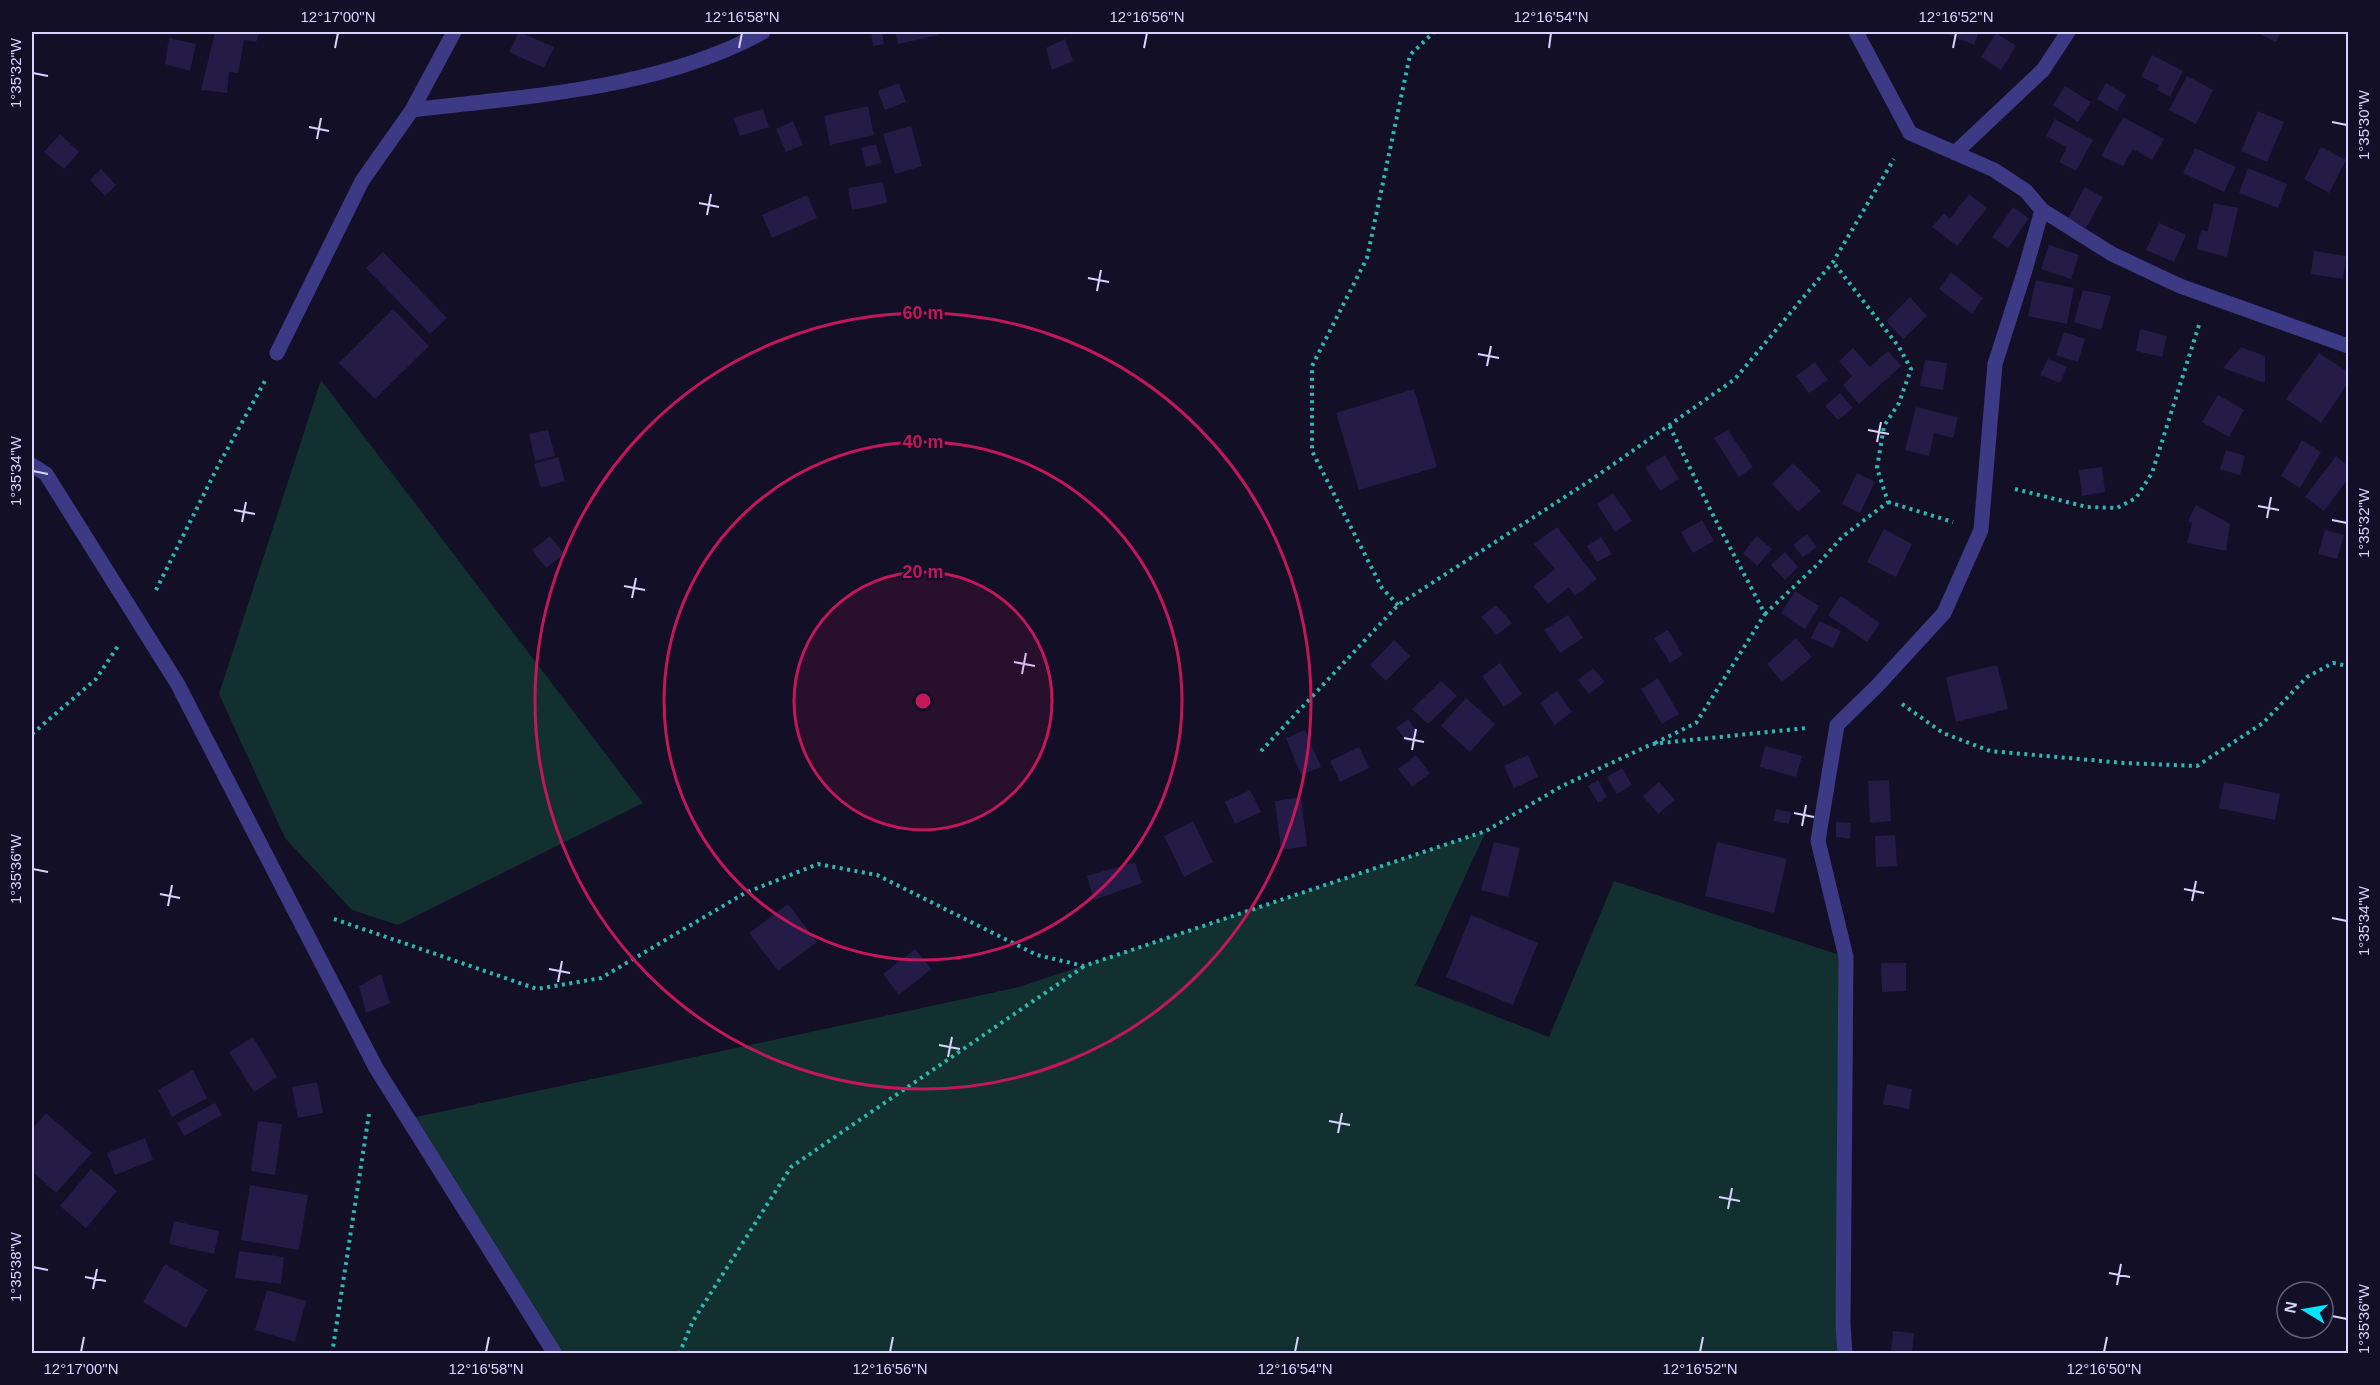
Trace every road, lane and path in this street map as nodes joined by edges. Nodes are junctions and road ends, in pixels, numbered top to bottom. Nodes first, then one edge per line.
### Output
1 (454, 32) edge
2 (764, 32) edge
3 (1434, 32) edge
4 (1856, 32) edge
5 (2068, 32) edge
6 (412, 110) junction
7 (1910, 133) junction
8 (1955, 153) junction
9 (2042, 210) junction
10 (1833, 262) junction
11 (2208, 295) junction
12 (2349, 346) edge
13 (277, 353) joint
14 (1670, 425) junction
15 (32, 465) edge
16 (1986, 482) junction
17 (1888, 502) junction
18 (1981, 530) junction
19 (1398, 605) junction
20 (1765, 614) junction
21 (138, 618) junction
22 (2349, 666) edge
23 (1877, 686) junction
24 (1837, 725) junction
25 (32, 734) edge
26 (1652, 744) junction
27 (1261, 751) dead end
28 (292, 906) junction
29 (1084, 966) junction
30 (376, 1068) junction
31 (332, 1353) edge
32 (555, 1353) edge
33 (679, 1353) edge
34 (1845, 1353) edge

1 - 6 street
2 - 6 street
3 - 19 path
4 - 7 street
5 - 8 street
6 - 13 street
7 - 8 street
7 - 10 path
8 - 9 street
9 - 11 street
9 - 16 street
10 - 14 path
10 - 17 path
11 - 12 street
11 - 16 path
13 - 21 path
14 - 19 path
14 - 20 path
15 - 21 street
16 - 18 street
17 - 18 path
17 - 20 path
18 - 23 street
19 - 27 path
20 - 26 path
21 - 25 path
21 - 28 street
22 - 23 path
23 - 24 street
24 - 26 path
24 - 34 street
26 - 29 path
28 - 29 path
28 - 30 street
29 - 33 path
30 - 31 path
30 - 32 street

